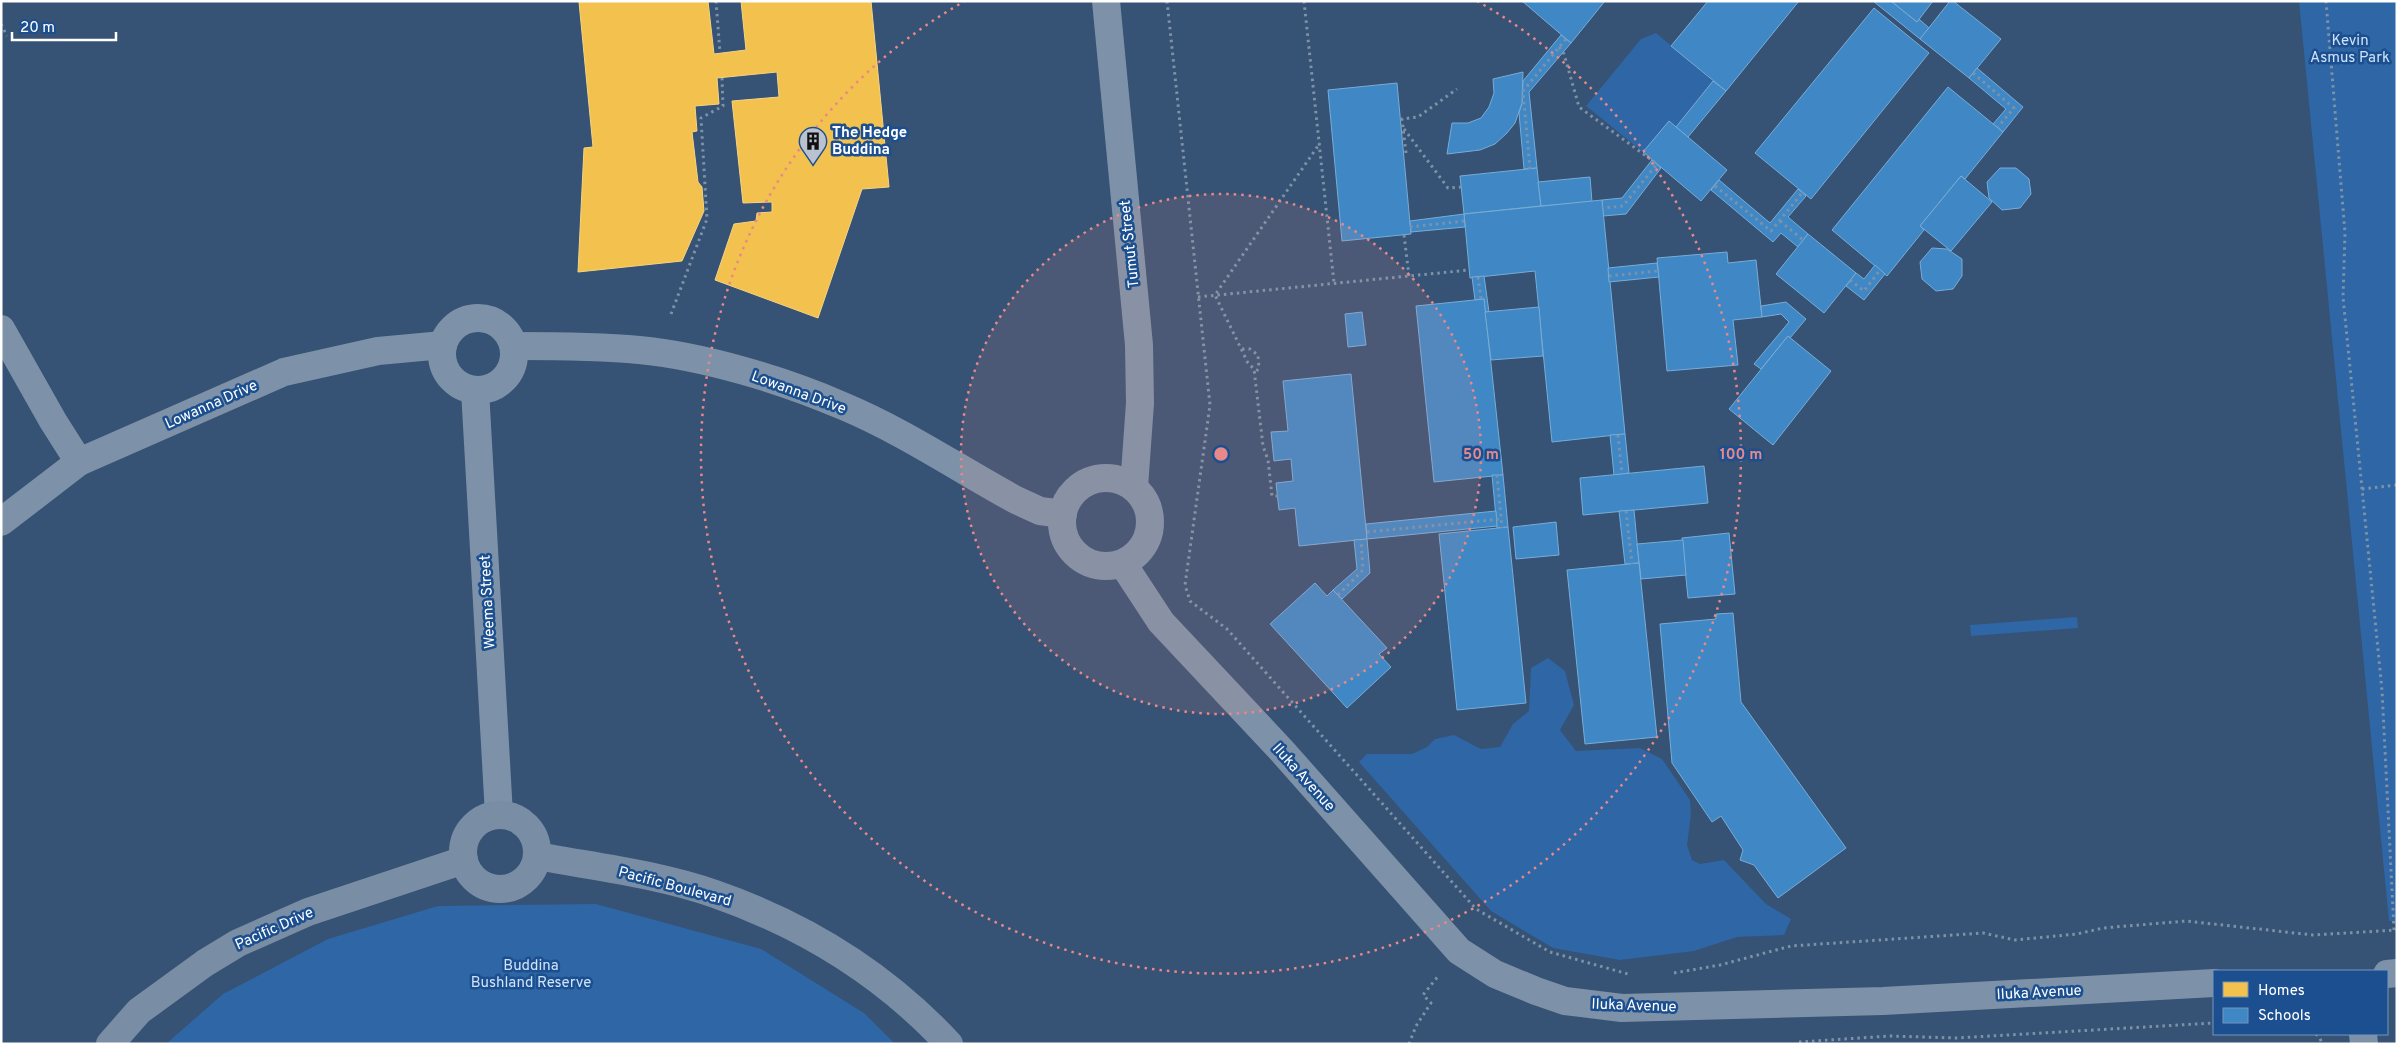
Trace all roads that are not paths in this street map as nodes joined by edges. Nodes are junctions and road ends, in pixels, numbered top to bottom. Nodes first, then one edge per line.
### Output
1 (1106, 1) edge
2 (1, 329) edge
3 (443, 345) junction
4 (514, 346) junction
5 (475, 390) junction
6 (79, 462) junction
7 (1134, 487) junction
8 (1063, 514) junction
9 (1, 522) edge
10 (1123, 564) junction
11 (499, 815) junction
12 (537, 856) junction
13 (464, 860) junction
14 (2213, 983) edge
15 (110, 1044) edge
16 (949, 1044) edge

1 - 7 street, Tumut Street
2 - 6 street
3 - 4 street
3 - 5 street
3 - 6 street, Lowanna Drive
4 - 5 street
4 - 8 street, Lowanna Drive
5 - 11 street, Weema Street
6 - 9 street, Lowanna Drive
7 - 8 street
7 - 10 street
8 - 10 street
10 - 14 street, Iluka Avenue
11 - 12 street
11 - 13 street
12 - 13 street
12 - 16 street, Pacific Boulevard
13 - 15 street, Pacific Drive

